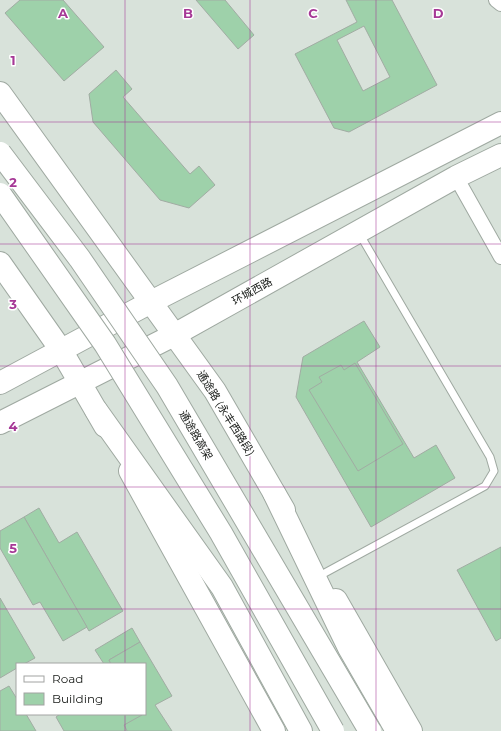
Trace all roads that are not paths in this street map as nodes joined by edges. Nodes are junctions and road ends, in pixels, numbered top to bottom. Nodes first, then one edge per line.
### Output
1 (496, 0) edge
2 (501, 4) edge
3 (0, 93) edge
4 (501, 123) edge
5 (0, 153) edge
6 (501, 154) edge
7 (456, 177) junction
8 (0, 194) edge
9 (358, 232) junction
10 (501, 257) edge
11 (0, 263) edge
12 (151, 302) junction
13 (174, 335) junction
14 (61, 350) junction
15 (0, 382) edge
16 (80, 382) junction
17 (96, 410) junction
18 (0, 423) edge
19 (274, 494) junction
20 (321, 575) junction
21 (274, 731) edge
22 (301, 731) edge
23 (333, 731) edge
24 (370, 731) edge
25 (397, 731) edge
26 (411, 731) edge

1 - 2 street
3 - 12 main road, 通途路 (永丰西路段)
4 - 12 main road
5 - 24 main road, 通途路高架, bridge
6 - 7 main road, 环城西路
7 - 9 main road, 环城西路
7 - 10 street
8 - 23 main road, bridge
9 - 13 main road, 环城西路
9 - 20 lane
11 - 14 main road
12 - 13 main road, 通途路 (永丰西路段)
12 - 14 main road
13 - 16 main road, 环城西路
13 - 19 main road, 通途路 (永丰西路段)
14 - 15 main road
14 - 16 main road
16 - 17 main road
16 - 18 main road, 环城西路
17 - 21 main road
17 - 22 main road
19 - 20 main road, 通途路 (永丰西路段)
19 - 25 main road
20 - 26 main road, 通途路 (永丰西路段)

